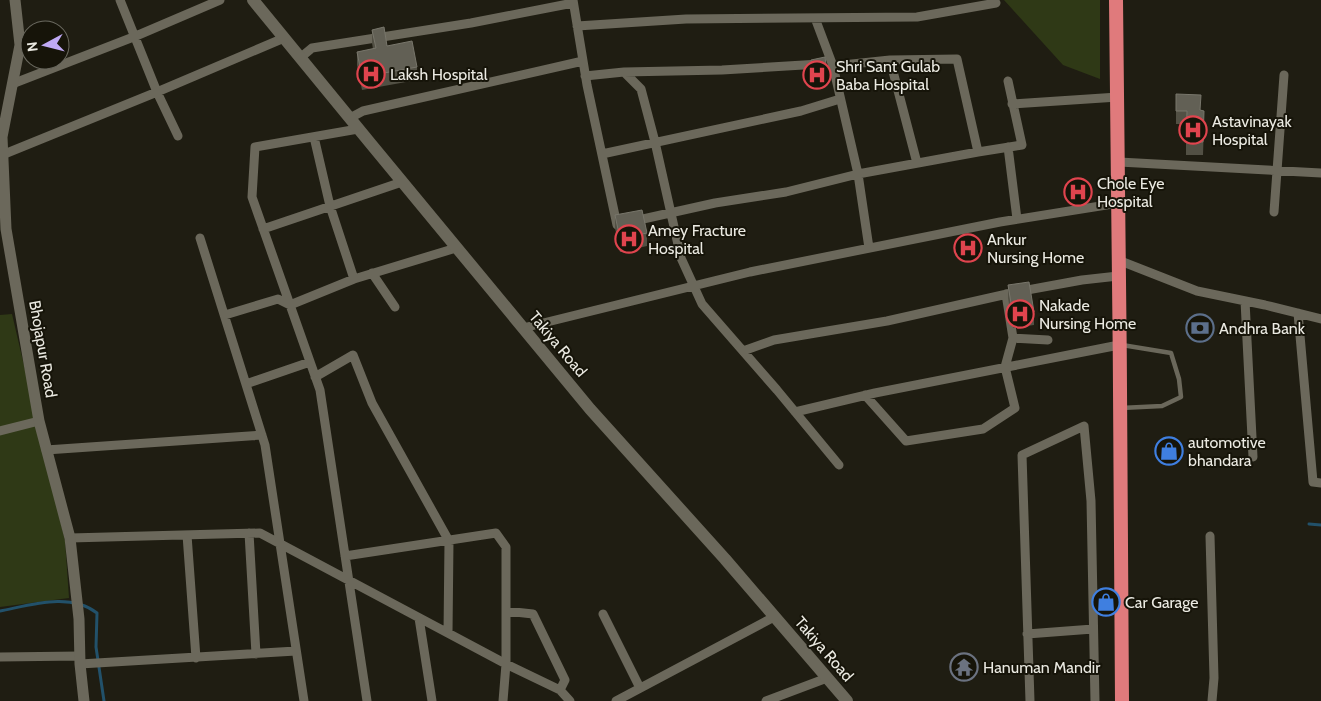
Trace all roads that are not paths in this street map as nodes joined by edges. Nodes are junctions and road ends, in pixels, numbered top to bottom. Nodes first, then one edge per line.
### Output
1 (15, 0) edge
2 (120, 0) edge
3 (220, 0) edge
4 (254, 0) edge
5 (1116, 0) edge
6 (573, 2) edge
7 (996, 4) dead end
8 (815, 18) junction
9 (577, 26) junction
10 (136, 36) junction
11 (284, 38) junction
12 (300, 58) junction
13 (890, 60) junction
14 (583, 61) junction
15 (833, 66) junction
16 (624, 72) junction
17 (1284, 75) dead end
18 (586, 76) junction
19 (1008, 81) dead end
20 (12, 84) junction
21 (157, 92) junction
22 (1118, 97) junction
23 (840, 99) junction
24 (1012, 104) junction
25 (350, 118) junction
26 (358, 129) junction
27 (178, 136) dead end
28 (314, 137) junction
29 (655, 142) junction
30 (1008, 147) junction
31 (978, 152) junction
32 (602, 154) junction
33 (2, 155) junction
34 (1119, 162) junction
35 (917, 163) junction
36 (1278, 169) junction
37 (1321, 173) edge
38 (858, 174) junction
39 (402, 182) junction
40 (1119, 203) junction
41 (330, 206) junction
42 (1274, 212) dead end
43 (670, 213) junction
44 (1017, 219) junction
45 (263, 229) junction
46 (200, 238) dead end
47 (456, 248) junction
48 (869, 248) junction
49 (1118, 260) junction
50 (372, 274) junction
51 (1118, 276) junction
52 (354, 279) junction
53 (693, 286) junction
54 (1006, 294) junction
55 (1245, 301) junction
56 (290, 305) junction
57 (395, 307) dead end
58 (1298, 313) junction
59 (224, 315) junction
60 (1321, 318) edge
61 (523, 328) junction
62 (1012, 338) junction
63 (1048, 340) dead end
64 (1119, 345) junction
65 (742, 351) junction
66 (310, 362) junction
67 (1006, 367) junction
68 (315, 377) junction
69 (246, 384) junction
70 (865, 395) junction
71 (1120, 408) junction
72 (795, 412) junction
73 (39, 421) junction
74 (0, 431) edge
75 (262, 435) junction
76 (46, 450) junction
77 (1253, 456) dead end
78 (839, 465) dead end
79 (1321, 483) edge
80 (249, 533) junction
81 (187, 535) junction
82 (1210, 536) dead end
83 (70, 538) junction
84 (448, 541) junction
85 (280, 544) junction
86 (345, 556) junction
87 (348, 579) junction
88 (506, 611) junction
89 (603, 614) dead end
90 (774, 617) junction
91 (420, 618) junction
92 (1093, 629) junction
93 (448, 633) junction
94 (1027, 634) junction
95 (296, 651) junction
96 (256, 654) junction
97 (0, 657) edge
98 (196, 658) junction
99 (83, 661) junction
100 (506, 664) junction
101 (827, 678) junction
102 (640, 688) junction
103 (560, 690) junction
104 (568, 700) edge
105 (84, 701) edge
106 (304, 701) edge
107 (367, 701) edge
108 (432, 701) edge
109 (503, 701) edge
110 (616, 701) edge
111 (766, 701) edge
112 (847, 701) edge
113 (1030, 701) edge
114 (1094, 701) edge
115 (1122, 701) edge
116 (1212, 701) edge

1 - 20 street, Bhojapur Road
2 - 10 street
3 - 10 street
4 - 11 main road, Takiya Road
5 - 22 highway
6 - 9 street
6 - 12 street
7 - 8 street
8 - 9 street
8 - 15 street
9 - 14 street
10 - 20 street
10 - 21 street
11 - 12 main road, Takiya Road
11 - 21 street
12 - 25 main road, Takiya Road
13 - 15 street
13 - 31 street
13 - 35 street
14 - 18 street
14 - 25 street
15 - 16 street
15 - 23 street
16 - 18 street
16 - 29 street
17 - 36 street
18 - 32 street
19 - 24 street
20 - 33 street, Bhojapur Road
21 - 27 street
21 - 33 street
22 - 24 street
22 - 34 highway
23 - 29 street
23 - 38 street
24 - 30 street
25 - 26 main road, Takiya Road
26 - 28 street
26 - 39 main road, Takiya Road
28 - 41 street
28 - 45 street
29 - 32 street
29 - 43 street
30 - 31 street
30 - 44 street
31 - 35 street
32 - 43 street
33 - 73 street, Bhojapur Road
34 - 36 street
34 - 40 highway
35 - 38 street
36 - 37 street
36 - 42 street
38 - 43 street
38 - 48 street
39 - 41 street
39 - 47 main road, Takiya Road
40 - 44 street
40 - 49 highway
41 - 45 street
41 - 52 street
43 - 53 street
44 - 48 street
45 - 56 street
46 - 59 street
47 - 50 street
47 - 61 main road, Takiya Road
48 - 53 street
49 - 51 highway
49 - 55 street
50 - 52 street
50 - 57 street
51 - 54 street
51 - 64 highway
52 - 56 street
53 - 61 street
53 - 65 street
54 - 62 street
54 - 65 street
55 - 58 street
55 - 77 street
56 - 59 street
56 - 66 street
58 - 60 street
58 - 79 street
59 - 69 street
61 - 90 main road, Takiya Road
62 - 63 street
62 - 67 street
64 - 67 street
64 - 71 highway
64 - 71 lane
65 - 72 street
66 - 68 street
66 - 69 street
67 - 70 street
67 - 70 street
68 - 84 street
68 - 86 street
69 - 75 street
70 - 72 street
71 - 115 highway
72 - 78 street
73 - 74 street
73 - 76 street, Bhojapur Road
75 - 76 street
75 - 85 street
76 - 83 street, Bhojapur Road
80 - 81 street
80 - 85 street
80 - 96 street
81 - 83 street
81 - 98 street
82 - 116 street
83 - 99 street, Bhojapur Road
84 - 86 street
84 - 88 street
84 - 93 street
85 - 87 street
85 - 95 street
86 - 87 street
87 - 91 street
87 - 107 street
88 - 100 street
88 - 103 street
89 - 102 street
90 - 101 main road, Takiya Road
90 - 102 street
91 - 93 street
91 - 108 street
92 - 94 street
92 - 94 street
92 - 114 street
93 - 100 street
94 - 113 street
95 - 96 street
95 - 106 street
96 - 98 street
97 - 99 street
98 - 99 street
99 - 105 street, Bhojapur Road
100 - 103 street
100 - 109 street
101 - 111 street
101 - 112 main road, Takiya Road
102 - 110 street
103 - 104 street

